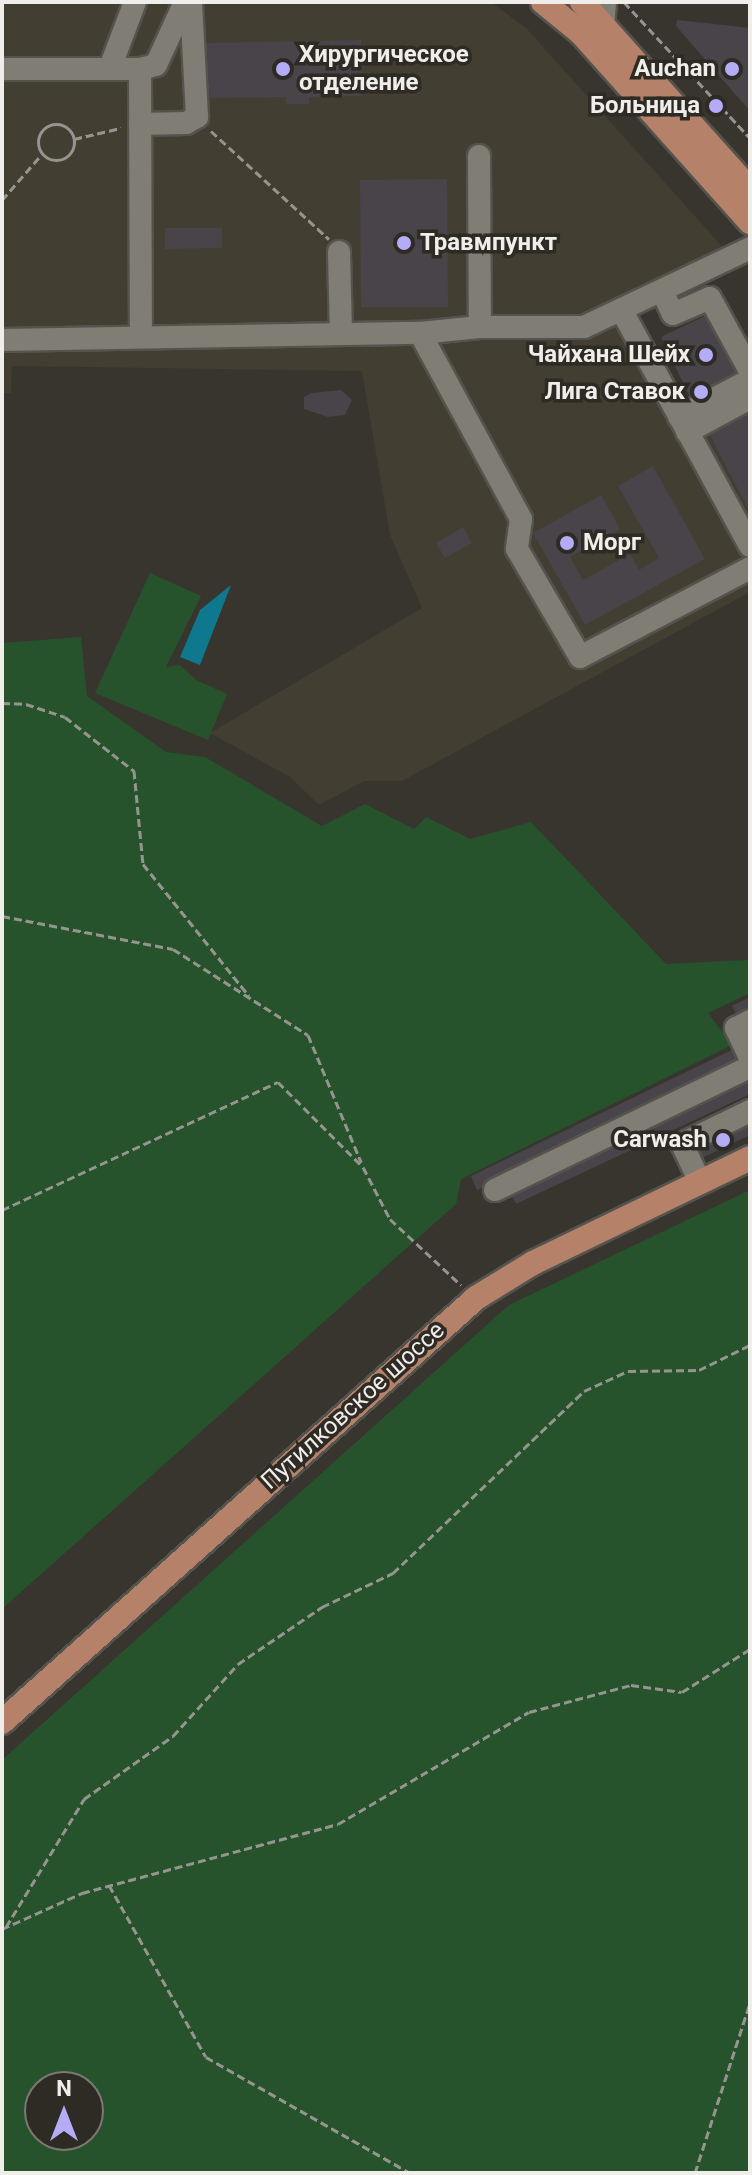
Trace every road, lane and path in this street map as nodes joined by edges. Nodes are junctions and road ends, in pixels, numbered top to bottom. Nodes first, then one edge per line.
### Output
1 (135, 2) edge
2 (185, 2) edge
3 (191, 2) edge
4 (543, 2) edge
5 (582, 2) edge
6 (624, 2) edge
7 (604, 14) edge
8 (110, 68) junction
9 (2, 69) edge
10 (140, 69) junction
11 (197, 117) junction
12 (140, 124) junction
13 (750, 138) edge
14 (74, 139) junction
15 (42, 154) junction
16 (479, 156) dead end
17 (750, 190) edge
18 (2, 200) edge
19 (750, 222) edge
20 (750, 248) edge
21 (339, 252) joint
22 (663, 293) junction
23 (623, 313) junction
24 (480, 327) junction
25 (341, 333) junction
26 (420, 333) junction
27 (141, 334) junction
28 (2, 340) edge
29 (750, 371) edge
30 (750, 380) edge
31 (750, 398) edge
32 (683, 424) junction
33 (750, 546) edge
34 (750, 568) edge
35 (2, 703) edge
36 (2, 916) edge
37 (251, 999) junction
38 (750, 1021) edge
39 (750, 1058) edge
40 (750, 1067) edge
41 (750, 1111) edge
42 (750, 1158) edge
43 (363, 1167) junction
44 (700, 1182) junction
45 (495, 1190) dead end
46 (2, 1210) edge
47 (476, 1298) junction
48 (750, 1345) edge
49 (750, 1649) edge
50 (2, 1722) edge
51 (109, 1885) junction
52 (4, 1928) edge
53 (750, 2003) edge
54 (410, 2173) edge
55 (695, 2173) edge

1 - 8 lane
2 - 10 lane
3 - 11 lane
4 - 19 main road
5 - 7 main road
6 - 13 path
7 - 17 main road
8 - 9 lane
8 - 10 lane
10 - 12 lane
11 - 12 lane
11 - 21 path
12 - 14 path
12 - 27 lane
14 - 15 path
14 - 15 path
15 - 18 path
16 - 24 lane
20 - 22 lane
21 - 25 lane
22 - 23 lane
22 - 29 lane
23 - 24 lane
23 - 32 lane
24 - 26 lane
25 - 26 lane
25 - 27 lane
26 - 34 lane
27 - 28 lane
30 - 32 lane
31 - 32 lane
32 - 33 lane
35 - 37 path
36 - 37 path
37 - 43 path
38 - 39 lane
40 - 45 lane
41 - 44 lane
42 - 44 main road, Путилковское шоссе
43 - 46 path
43 - 47 path
44 - 47 main road, Путилковское шоссе
47 - 50 main road, Путилковское шоссе
48 - 52 path
49 - 51 path
51 - 52 path
51 - 54 path
53 - 55 path

